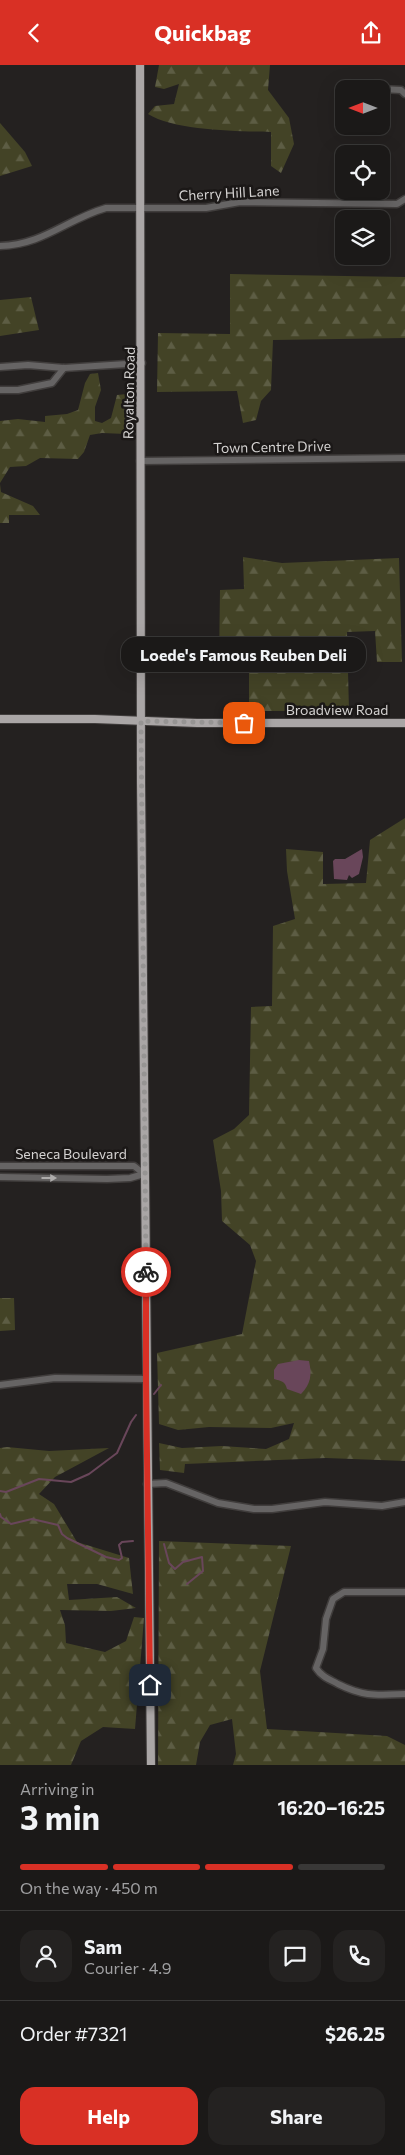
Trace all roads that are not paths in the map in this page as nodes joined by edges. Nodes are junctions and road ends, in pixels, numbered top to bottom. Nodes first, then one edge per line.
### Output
1 (140, 65) edge
2 (390, 89) edge
3 (405, 94) edge
4 (405, 199) edge
5 (142, 207) junction
6 (0, 246) edge
7 (142, 363) junction
8 (0, 367) edge
9 (64, 368) junction
10 (0, 391) edge
11 (405, 458) edge
12 (140, 461) junction
13 (0, 719) edge
14 (141, 721) junction
15 (405, 723) edge
16 (0, 1166) edge
17 (144, 1173) junction
18 (0, 1177) edge
19 (146, 1379) junction
20 (0, 1385) edge
21 (147, 1484) junction
22 (405, 1502) edge
23 (405, 1592) edge
24 (405, 1694) edge
25 (150, 1765) edge

1 - 5 main road, Royalton Road
2 - 3 street
4 - 5 street, Cherry Hill Lane
5 - 6 street, Cherry Hill Lane
5 - 7 main road, Royalton Road
7 - 9 street
7 - 12 main road, Royalton Road
8 - 9 street
9 - 10 street
11 - 12 street, Town Centre Drive
12 - 14 main road, Royalton Road
13 - 14 main road, Broadview Road
14 - 15 main road, Broadview Road
14 - 17 main road, Royalton Road
16 - 17 street, Seneca Boulevard
18 -> 17 street, Seneca Boulevard
17 - 19 main road, Royalton Road
19 - 20 street
19 - 21 main road, Royalton Road
21 - 22 street
21 - 25 main road, Royalton Road
23 - 24 street

